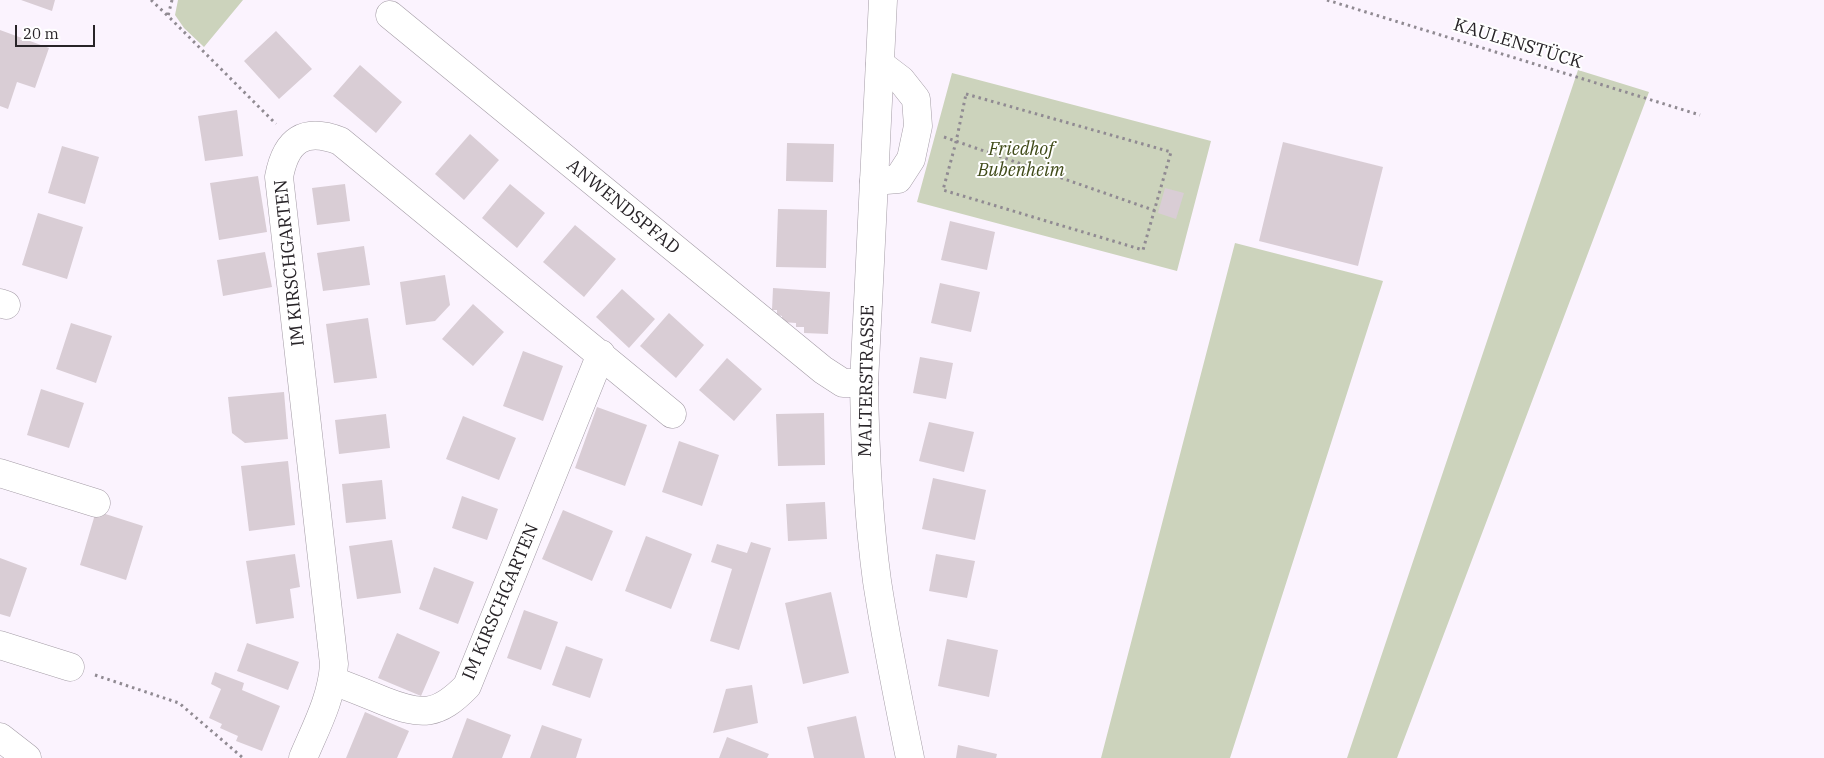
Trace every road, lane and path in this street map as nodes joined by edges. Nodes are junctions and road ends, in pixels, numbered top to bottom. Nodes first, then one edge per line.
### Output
1 (151, 0) edge
2 (172, 0) edge
3 (882, 0) edge
4 (1327, 0) edge
5 (390, 15) dead end
6 (168, 16) junction
7 (880, 64) junction
8 (1700, 115) dead end
9 (918, 126) junction
10 (956, 142) junction
11 (294, 143) junction
12 (874, 181) junction
13 (1156, 211) junction
14 (601, 354) junction
15 (864, 383) junction
16 (672, 414) dead end
17 (0, 473) edge
18 (96, 504) dead end
19 (0, 645) edge
20 (70, 667) joint
21 (333, 681) junction
22 (0, 737) edge
23 (27, 758) edge
24 (243, 758) edge
25 (303, 758) edge
26 (910, 758) edge

1 - 6 path
2 - 6 path
3 - 7 street, MALTERSTRASSE
4 - 8 path, KAULENSTÜCK
5 - 15 street, ANWENDSPFAD
6 - 11 path
7 - 9 street
7 - 12 street, MALTERSTRASSE
9 - 10 path
9 - 12 street
10 - 13 path
10 - 13 path
10 - 13 path
11 - 14 street
11 - 21 street, IM KIRSCHGARTEN
12 - 15 street, MALTERSTRASSE
14 - 16 street
14 - 21 street, IM KIRSCHGARTEN
15 - 26 street, MALTERSTRASSE
17 - 18 street
19 - 20 street
20 - 24 path
21 - 25 street, IM KIRSCHGARTEN
22 - 23 street

